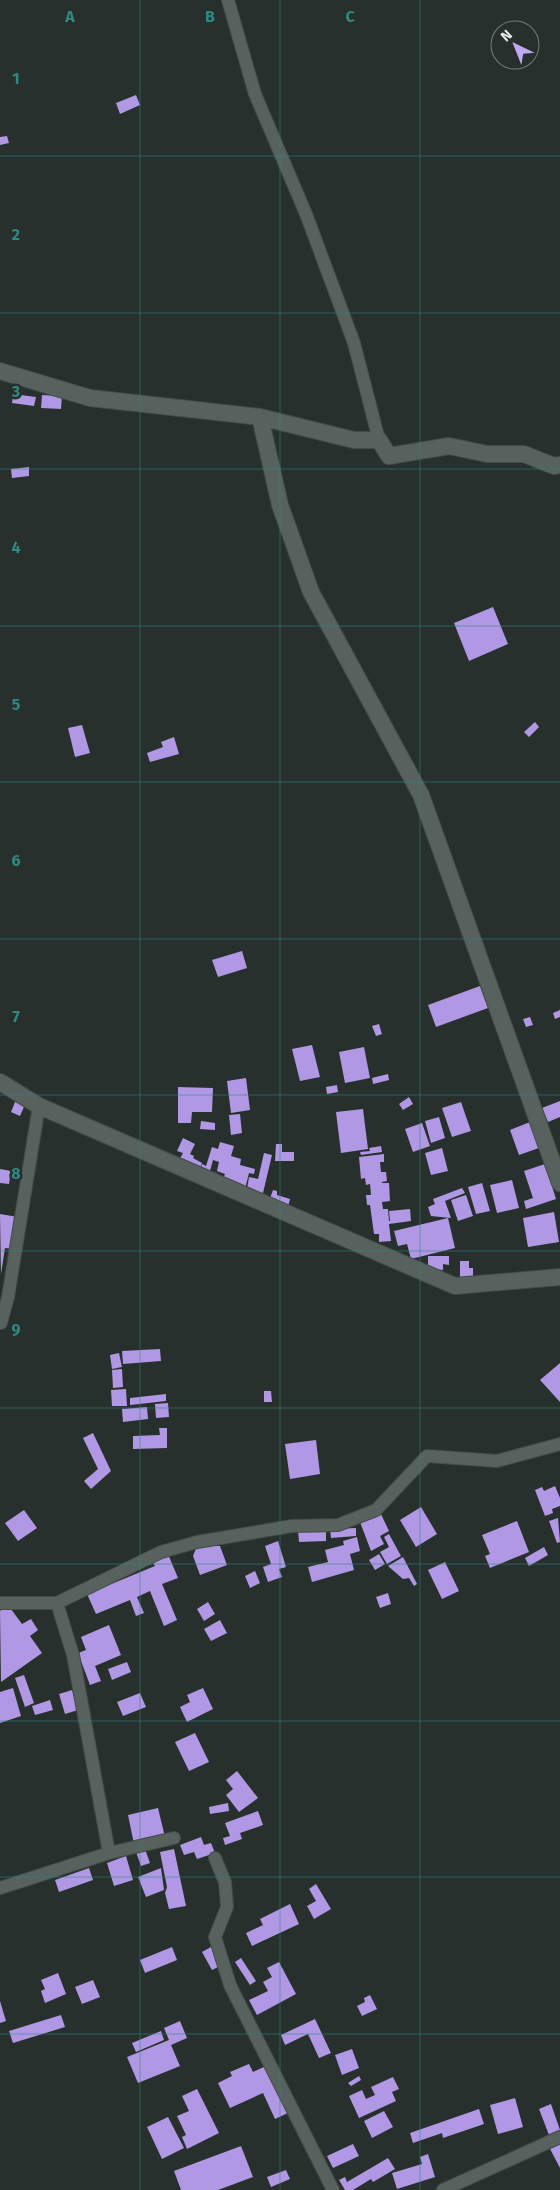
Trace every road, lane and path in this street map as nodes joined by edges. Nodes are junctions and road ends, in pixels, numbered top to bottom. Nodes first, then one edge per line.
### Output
1 (228, 0) edge
2 (0, 371) edge
3 (260, 417) junction
4 (379, 440) junction
5 (560, 465) edge
6 (0, 1082) edge
7 (38, 1106) junction
8 (560, 1183) edge
9 (560, 1277) edge
10 (1, 1323) edge
11 (560, 1444) edge
12 (0, 1602) edge
13 (57, 1604) junction
14 (174, 1838) dead end
15 (109, 1852) junction
16 (215, 1858) dead end
17 (0, 1888) edge
18 (560, 2137) edge
19 (333, 2190) edge
20 (443, 2190) edge

1 - 4 street
2 - 3 street
3 - 4 street
3 - 8 street
4 - 5 street
6 - 7 street
7 - 9 street
7 - 10 street
11 - 13 street
12 - 13 street
13 - 15 street
14 - 15 street
15 - 17 street
16 - 19 street
18 - 20 street

